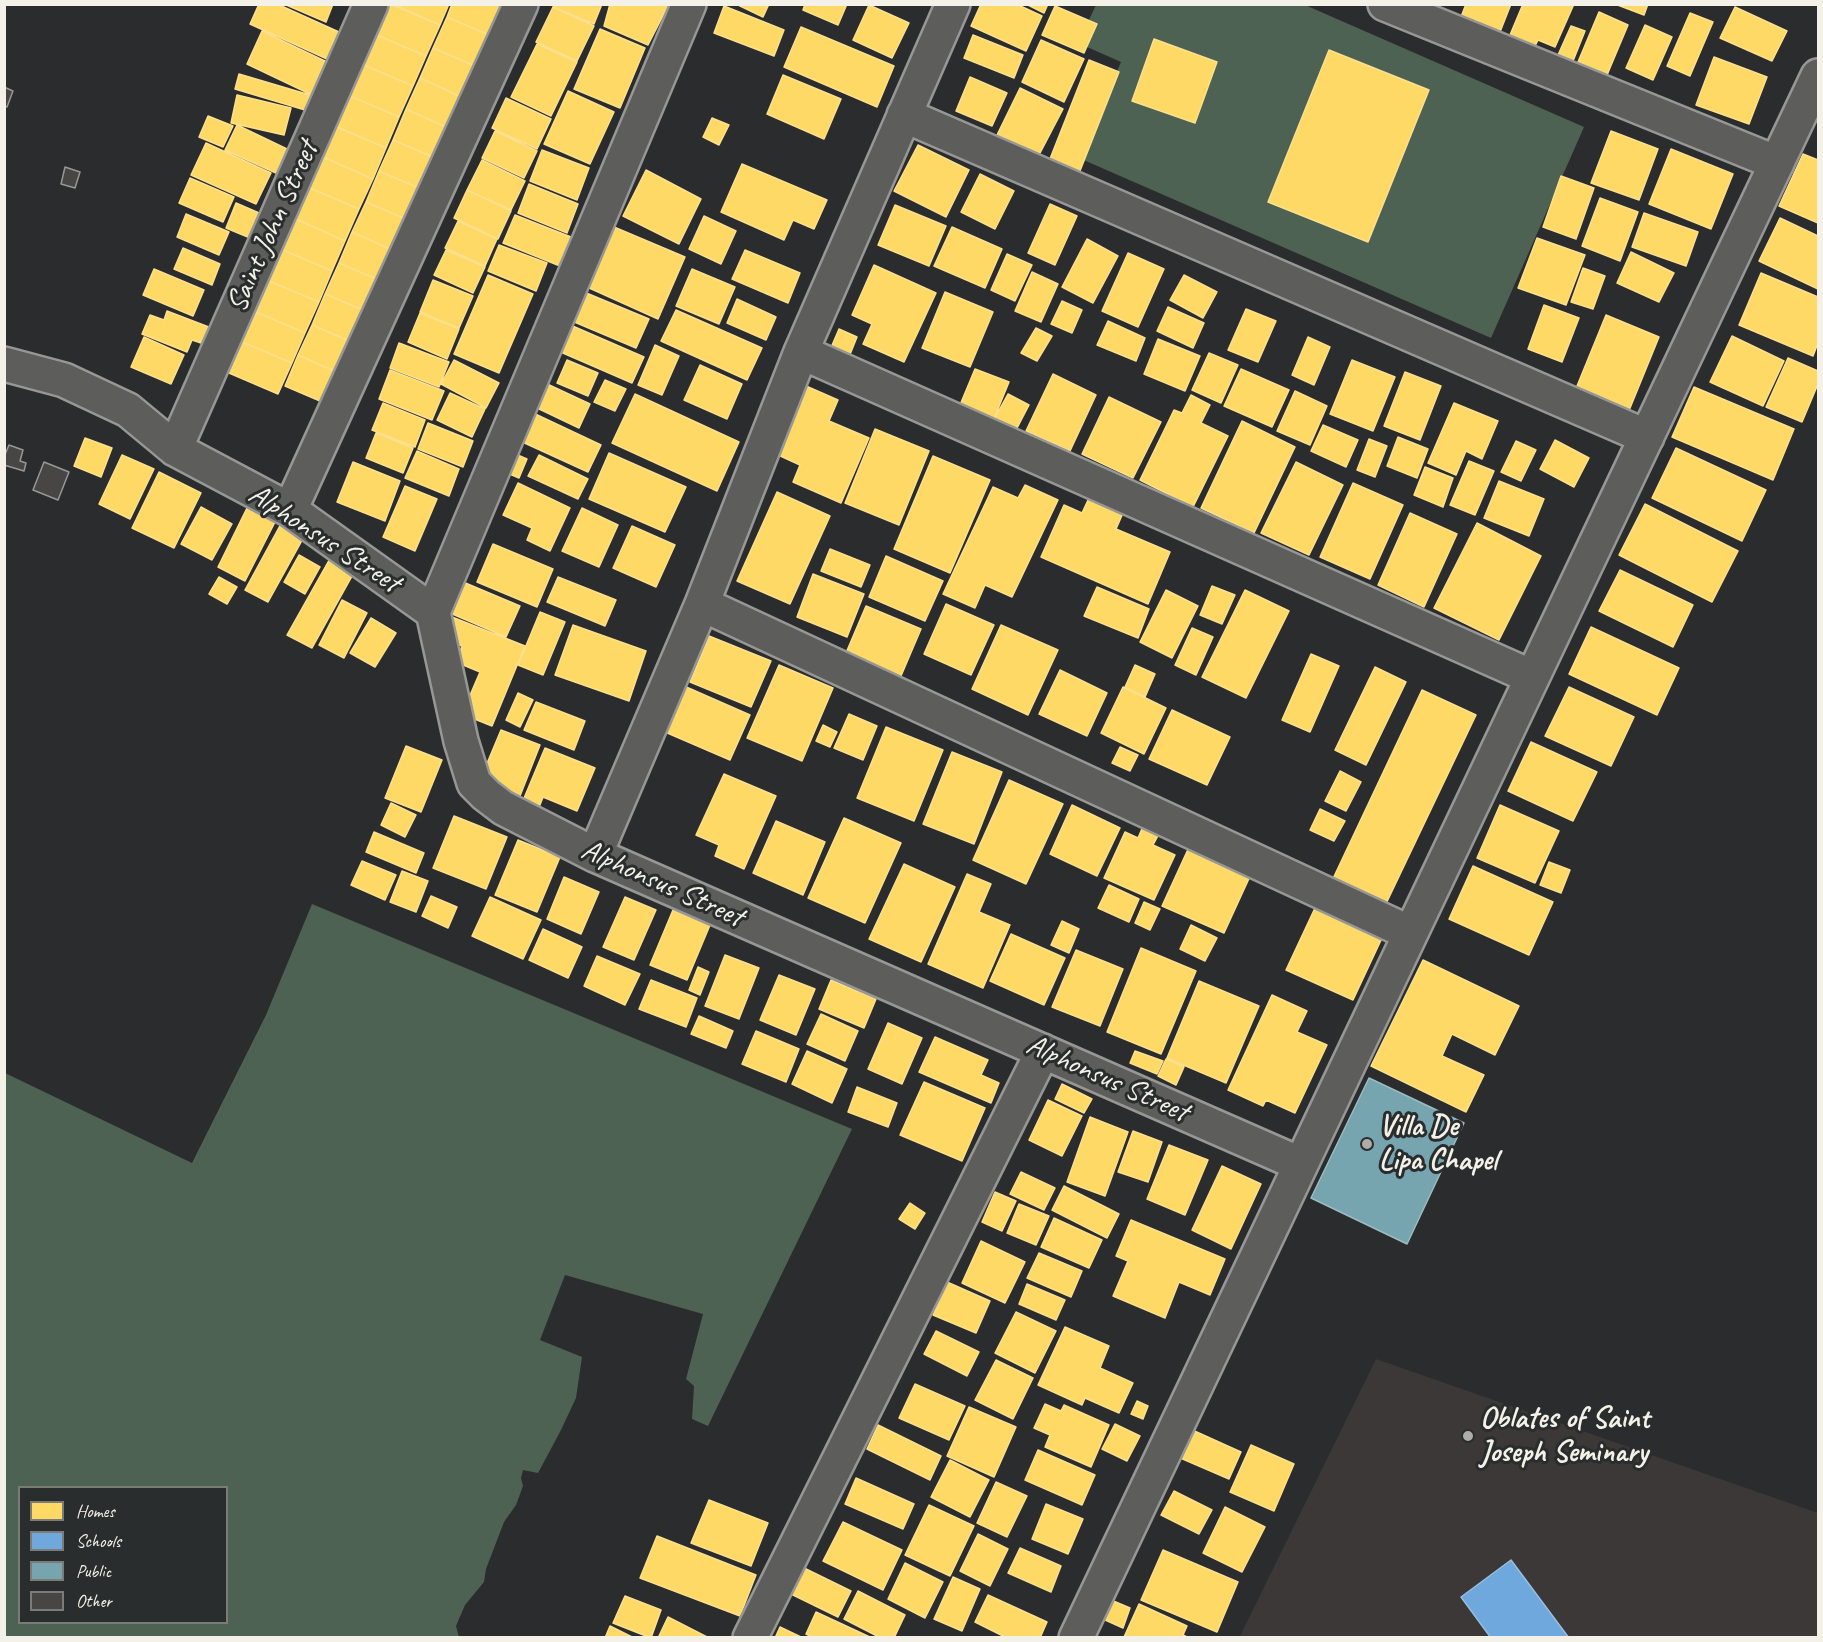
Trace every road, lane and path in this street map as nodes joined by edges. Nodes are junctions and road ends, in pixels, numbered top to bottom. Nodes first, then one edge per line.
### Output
1 (371, 4) edge
2 (520, 4) edge
3 (689, 4) edge
4 (953, 4) edge
5 (1385, 4) edge
6 (1818, 76) edge
7 (904, 115) junction
8 (1777, 163) junction
9 (801, 352) junction
10 (4, 363) edge
11 (1647, 437) junction
12 (175, 449) junction
13 (290, 510) junction
14 (702, 604) junction
15 (433, 612) junction
16 (1532, 677) junction
17 (595, 855) junction
18 (1410, 933) junction
19 (1043, 1051) junction
20 (1300, 1164) junction
21 (750, 1638) edge
22 (1076, 1638) edge

1 - 12 street, Saint John Street
2 - 13 street
3 - 15 street
4 - 7 street
5 - 8 street
6 - 8 street
7 - 9 street
7 - 11 street
8 - 11 street
9 - 14 street
9 - 16 street
10 - 12 street, Alphonsus Street
11 - 16 street
12 - 13 street, Alphonsus Street
13 - 15 street, Alphonsus Street
14 - 17 street
14 - 18 street
15 - 17 street, Alphonsus Street
16 - 18 street
17 - 19 street, Alphonsus Street
18 - 20 street
19 - 20 street, Alphonsus Street
19 - 21 street
20 - 22 street

